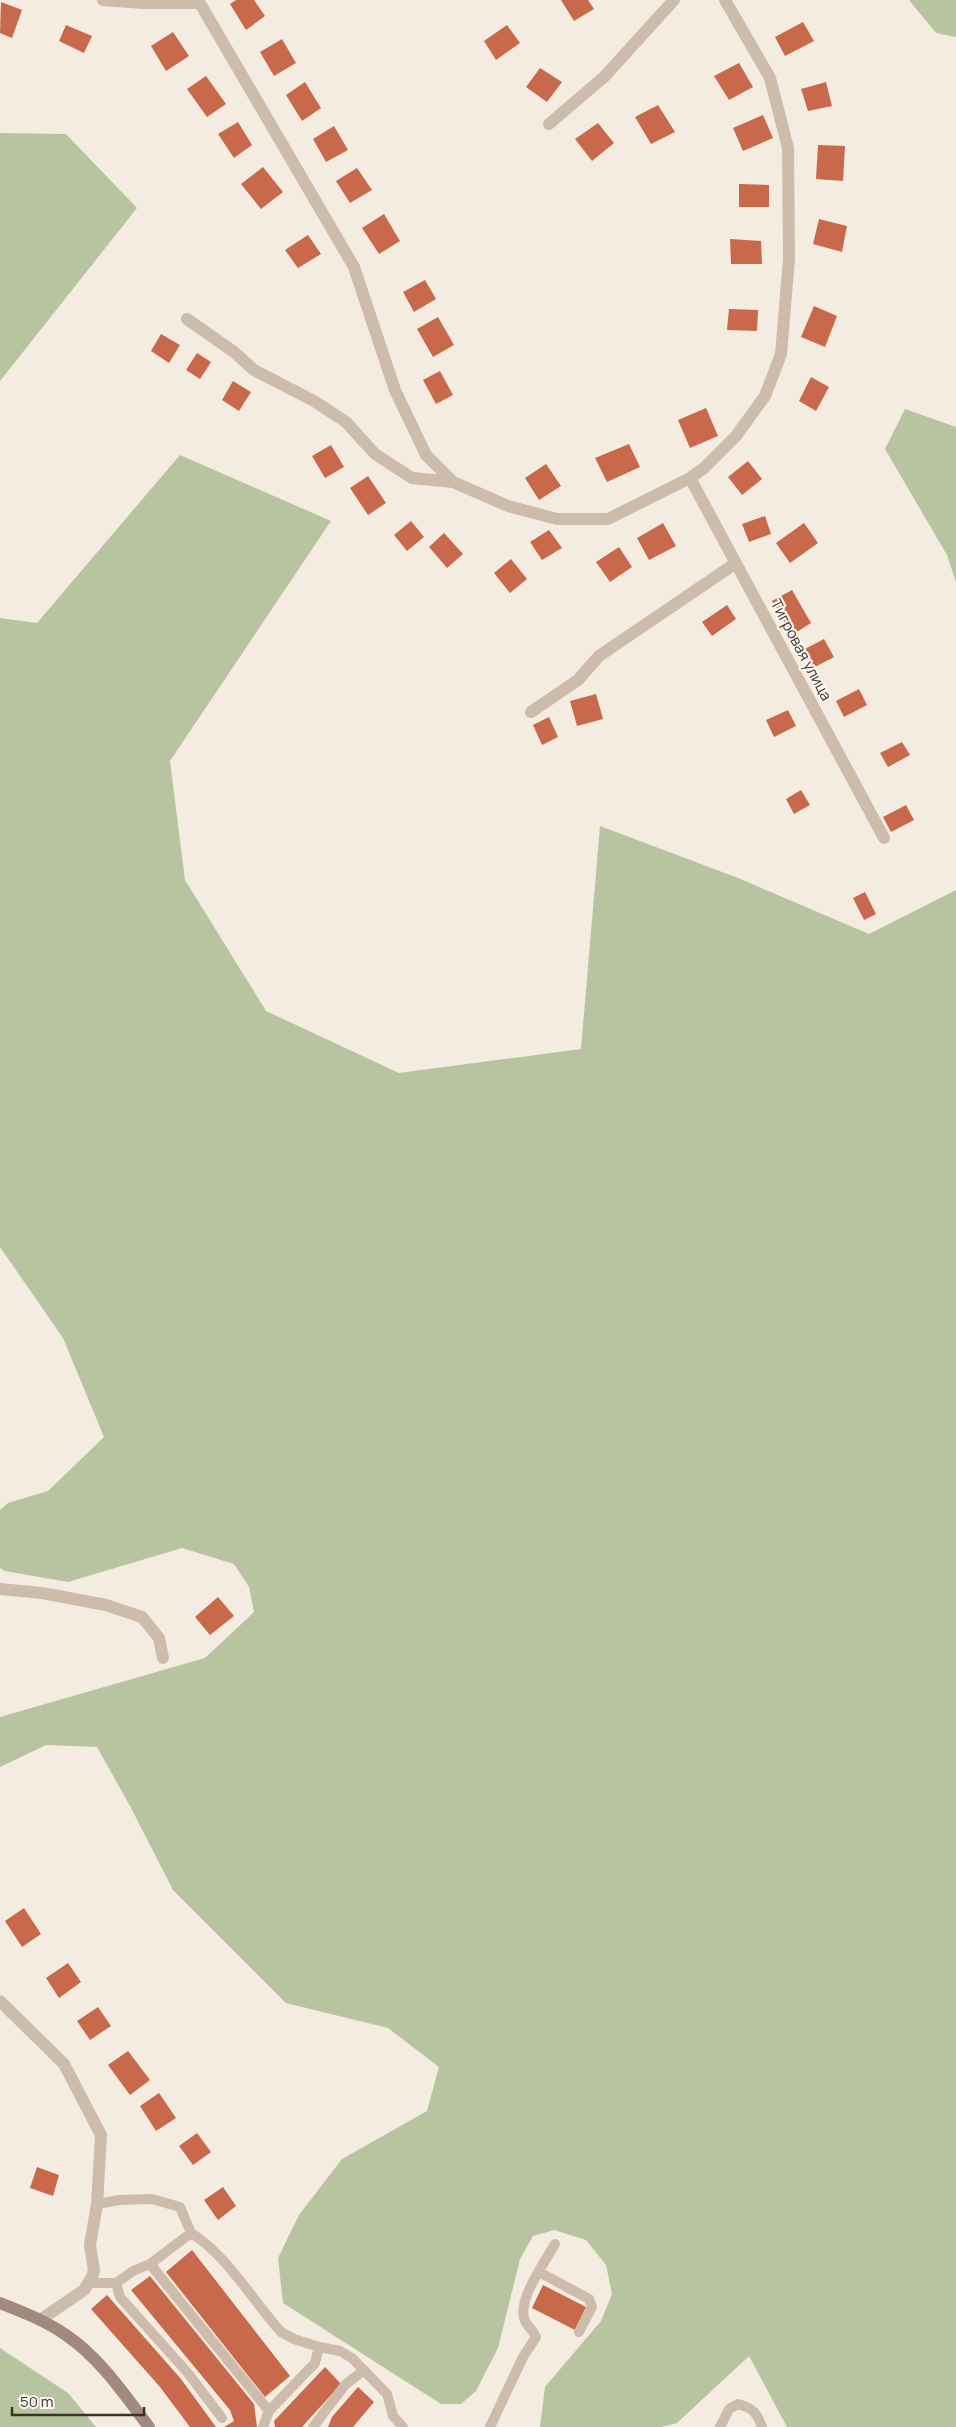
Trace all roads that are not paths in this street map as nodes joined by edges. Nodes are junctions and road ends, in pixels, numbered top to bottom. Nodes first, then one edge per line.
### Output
1 (103, 0) edge
2 (674, 0) edge
3 (725, 0) edge
4 (198, 1) edge
5 (549, 124) dead end
6 (187, 319) dead end
7 (690, 478) junction
8 (453, 482) junction
9 (736, 563) junction
10 (531, 712) dead end
11 (884, 838) dead end
12 (0, 1589) edge
13 (163, 1658) dead end
14 (0, 2001) edge
15 (97, 2204) junction
16 (191, 2233) junction
17 (555, 2244) dead end
18 (150, 2264) junction
19 (539, 2272) junction
20 (90, 2283) junction
21 (116, 2283) junction
22 (0, 2303) edge
23 (40, 2320) junction
24 (579, 2332) dead end
25 (319, 2347) junction
26 (364, 2370) junction
27 (269, 2411) junction
28 (222, 2418) dead end
29 (149, 2427) edge
30 (263, 2427) edge
31 (313, 2427) edge
32 (403, 2427) edge
33 (490, 2427) edge
34 (720, 2427) edge
35 (762, 2427) edge

1 - 4 street
2 - 5 street
3 - 7 street
4 - 8 street
6 - 8 street
7 - 8 street
7 - 9 street, Тигровая улица
9 - 10 street
9 - 11 street, Тигровая улица
12 - 13 street
14 - 15 street
15 - 16 lane
15 - 20 street
16 - 18 lane
16 - 25 lane
17 - 19 lane
18 - 21 lane
18 - 27 lane
19 - 24 lane
19 - 33 lane
20 - 21 lane
20 - 23 street
21 - 28 lane
22 - 23 main road
23 - 29 main road
25 - 26 lane
25 - 27 lane
26 - 31 lane
26 - 32 lane
27 - 30 lane
34 - 35 lane

